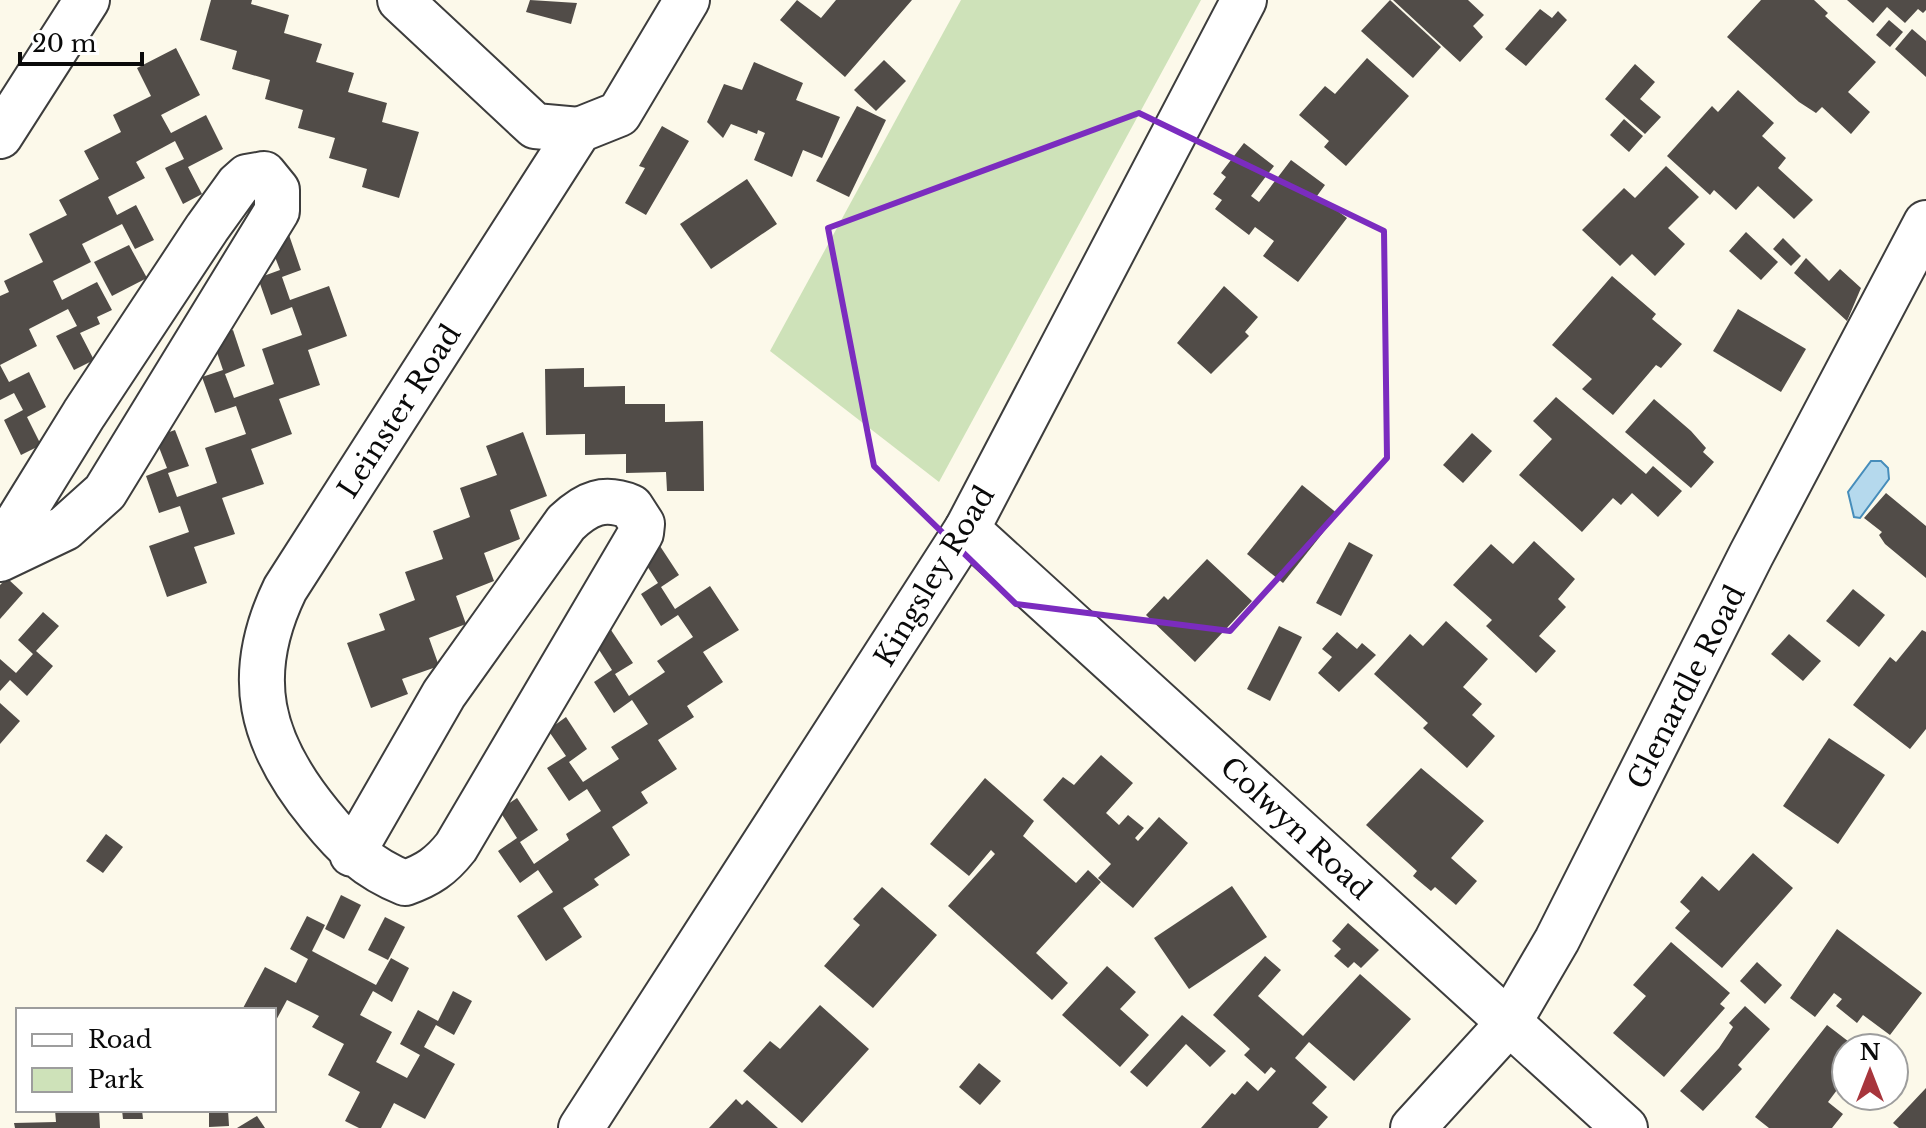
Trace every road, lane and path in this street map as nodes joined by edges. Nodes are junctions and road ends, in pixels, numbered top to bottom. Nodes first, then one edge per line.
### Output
1 (87, 0) edge
2 (400, 0) edge
3 (687, 0) edge
4 (1244, 0) edge
5 (579, 130) junction
6 (0, 136) edge
7 (1926, 223) edge
8 (967, 529) junction
9 (0, 550) edge
10 (0, 559) edge
11 (352, 854) junction
12 (1508, 1024) junction
13 (581, 1128) edge
14 (1413, 1128) edge
15 (1625, 1128) edge

1 - 6 street
2 - 5 street
3 - 5 street
4 - 8 street, Kingsley Road
5 - 11 street, Leinster Road
7 - 12 street, Glenardle Road
8 - 12 street, Colwyn Road
8 - 13 street, Kingsley Road
9 - 10 street
11 - 11 street, Leinster Road
12 - 14 street, Glenardle Road
12 - 15 street, Colwyn Road

